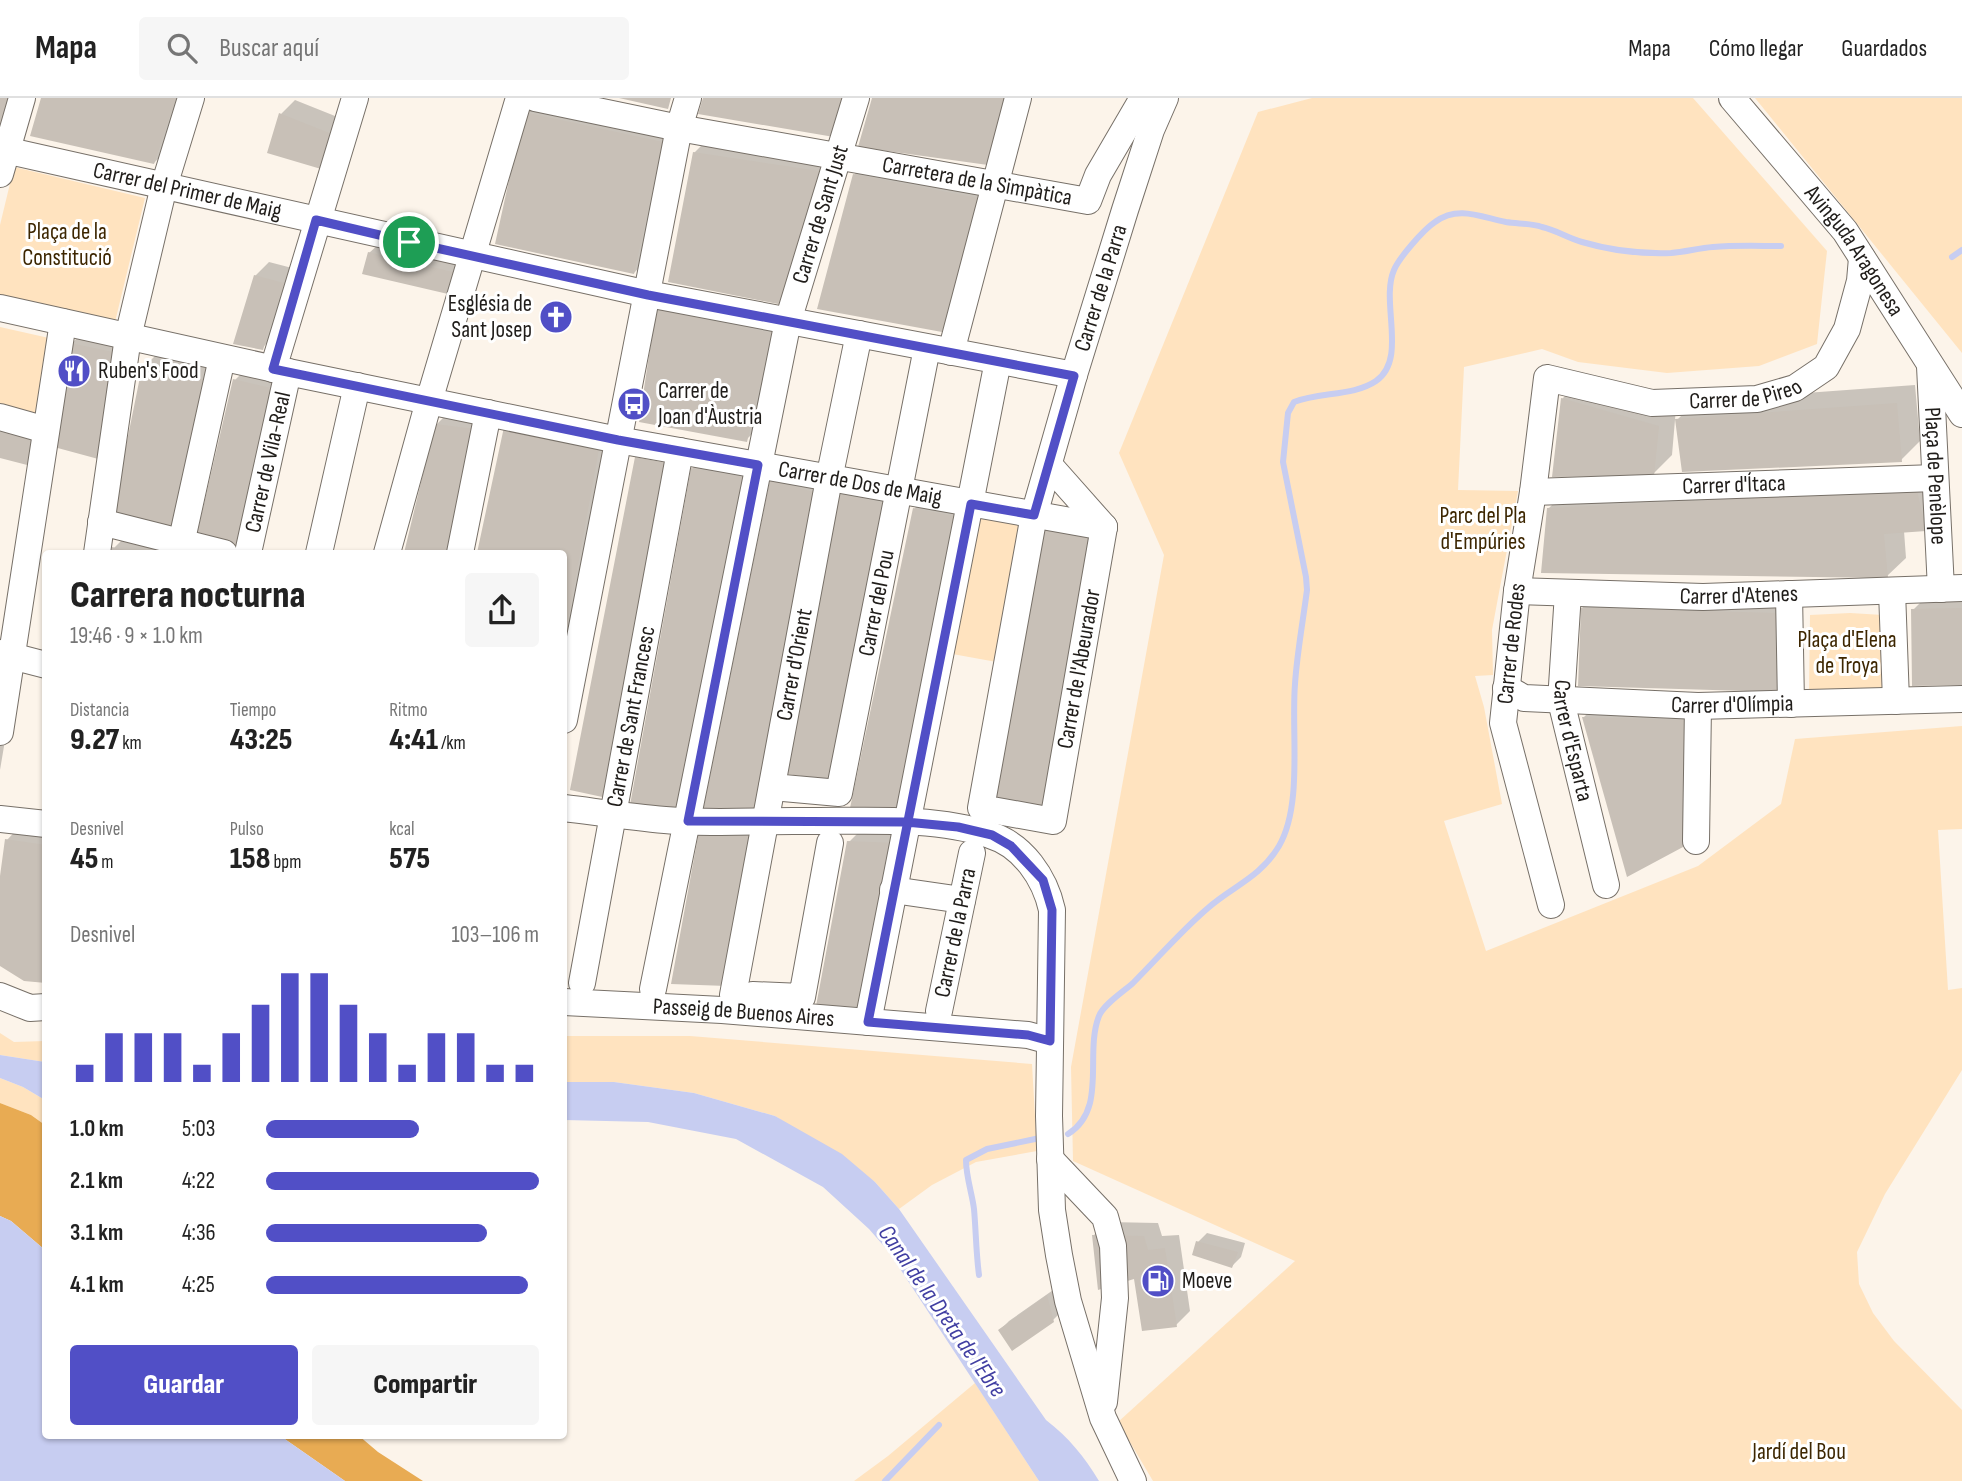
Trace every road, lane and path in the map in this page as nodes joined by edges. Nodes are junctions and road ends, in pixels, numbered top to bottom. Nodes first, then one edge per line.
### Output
1 (22, 98) edge
2 (191, 98) edge
3 (355, 98) edge
4 (519, 98) edge
5 (535, 98) edge
6 (688, 98) edge
7 (856, 98) edge
8 (1018, 98) edge
9 (1143, 98) edge
10 (1165, 98) edge
11 (1731, 98) edge
12 (679, 128) junction
13 (839, 157) junction
14 (2, 158) edge
15 (994, 184) junction
16 (164, 186) junction
17 (1088, 201) joint
18 (316, 220) junction
19 (473, 257) junction
20 (1862, 258) junction
21 (648, 295) junction
22 (0, 308) edge
23 (788, 321) junction
24 (63, 322) junction
25 (859, 334) junction
26 (128, 337) junction
27 (939, 350) junction
28 (222, 358) junction
29 (998, 361) junction
30 (1930, 365) junction
31 (280, 371) junction
32 (1074, 376) junction
33 (1547, 378) joint
34 (358, 386) junction
35 (429, 401) junction
36 (488, 413) junction
37 (1962, 414) edge
38 (0, 417) edge
39 (46, 430) junction
40 (618, 440) junction
41 (680, 451) junction
42 (758, 465) junction
43 (1049, 465) junction
44 (1935, 478) junction
45 (829, 479) junction
46 (899, 491) junction
47 (1533, 492) junction
48 (971, 504) junction
49 (1034, 515) junction
50 (101, 522) junction
51 (1104, 527) junction
52 (180, 548) edge
53 (97, 550) edge
54 (198, 550) edge
55 (249, 550) edge
56 (320, 550) edge
57 (388, 550) edge
58 (461, 550) edge
59 (1951, 589) edge
60 (1517, 591) junction
61 (1892, 591) junction
62 (1568, 593) junction
63 (1789, 594) junction
64 (6, 655) edge
65 (42, 664) edge
66 (1506, 688) junction
67 (1962, 699) edge
68 (1560, 701) junction
69 (1895, 701) junction
70 (567, 704) edge
71 (1791, 704) junction
72 (1698, 706) junction
73 (0, 732) edge
74 (772, 787) junction
75 (567, 808) edge
76 (981, 808) joint
77 (615, 814) junction
78 (0, 819) edge
79 (688, 821) junction
80 (765, 821) junction
81 (906, 822) junction
82 (42, 824) edge
83 (1696, 841) dead end
84 (830, 843) dead end
85 (972, 853) dead end
86 (1606, 885) dead end
87 (893, 890) junction
88 (962, 900) junction
89 (1551, 905) dead end
90 (582, 983) dead end
91 (653, 989) dead end
92 (0, 996) edge
93 (567, 1002) edge
94 (736, 1003) junction
95 (38, 1008) edge
96 (939, 1011) dead end
97 (868, 1022) junction
98 (1050, 1041) junction
99 (1050, 1159) junction
100 (1103, 1418) junction
101 (1132, 1481) edge

1 - 14 street
2 - 16 street
3 - 18 street, Carrer de Vila-Real
4 - 19 street
5 - 12 street, Carretera de la Simpàtica
6 - 12 street
7 - 13 street, Carrer de Sant Just
8 - 15 street, Carrer del Pou
9 - 17 street, Carrer de la Parra
10 - 32 street, Carrer de la Parra
11 - 20 street, Avinguda Aragonesa
12 - 13 street, Carretera de la Simpàtica
12 - 21 street
13 - 15 street, Carretera de la Simpàtica
13 - 23 street, Carrer de Sant Just
14 - 16 street, Carrer del Primer de Maig
15 - 17 street, Carretera de la Simpàtica
15 - 27 street, Carrer del Pou
16 - 18 street, Carrer del Primer de Maig
16 - 26 street
18 - 19 street, Carrer del Primer de Maig
18 - 31 street, Carrer de Vila-Real
19 - 21 street, Carrer del Primer de Maig
19 - 35 street
20 - 30 street, Avinguda Aragonesa
20 - 33 street, Carrer de Pireo
21 - 23 street, Carrer del Primer de Maig
21 - 40 street
22 - 24 street, Carrer de Dos de Maig
23 - 25 street, Carrer del Primer de Maig
23 - 42 street, Carrer de Sant Just
24 - 26 street, Carrer de Dos de Maig
24 - 39 street
25 - 27 street, Carrer del Primer de Maig
25 - 45 street, Carrer d'Orient
26 - 28 street, Carrer de Dos de Maig
26 - 50 street
27 - 29 street, Carrer del Primer de Maig
27 - 46 street, Carrer del Pou
28 - 31 street, Carrer de Dos de Maig
28 - 52 street
29 - 32 street, Carrer del Primer de Maig
29 - 48 street
30 - 37 street, Avinguda Aragonesa
30 - 44 street, Plaça de Penèlope
31 - 34 street, Carrer de Dos de Maig
31 - 55 street, Carrer de Vila-Real
32 - 43 street, Carrer de la Parra
33 - 47 street, Carrer de Rodes
34 - 35 street, Carrer de Dos de Maig
34 - 56 street
35 - 36 street, Carrer de Dos de Maig
35 - 57 street
36 - 40 street, Carrer de Dos de Maig
36 - 58 street
38 - 39 street
39 - 64 street
40 - 41 street, Carrer de Dos de Maig
40 - 70 street
41 - 42 street, Carrer de Dos de Maig
41 - 77 street, Carrer de Sant Francesc
42 - 45 street, Carrer de Dos de Maig
42 - 79 street, Carrer de Sant Just
43 - 49 street, Carrer de la Parra
43 - 51 street
44 - 47 street, Carrer d'Ítaca
44 - 59 street, Plaça de Penèlope
45 - 46 street, Carrer de Dos de Maig
45 - 74 street, Carrer d'Orient
46 - 48 street, Carrer de Dos de Maig
46 - 74 street, Carrer del Pou
47 - 60 street, Carrer de Rodes
48 - 49 street, Carrer de Dos de Maig
48 - 81 street
49 - 51 street, Carrer de Dos de Maig
49 - 76 street, Carrer de la Parra
50 - 52 street
50 - 53 street
51 - 76 street, Carrer de l'Abeurador
52 - 54 street
59 - 61 street, Carrer d'Atenes
60 - 62 street, Carrer d'Atenes
60 - 66 street, Carrer de Rodes
61 - 63 street, Carrer d'Atenes
61 - 69 street
62 - 63 street, Carrer d'Atenes
62 - 68 street, Carrer d'Esparta
63 - 71 street
64 - 65 street
64 - 73 street
66 - 68 street, Carrer d'Olímpia
66 - 89 street, Carrer de Rodes
67 - 69 street, Carrer d'Olímpia
68 - 72 street, Carrer d'Olímpia
68 - 86 street, Carrer d'Esparta
69 - 71 street, Carrer d'Olímpia
71 - 72 street, Carrer d'Olímpia
72 - 83 street
74 - 80 street, Carrer d'Orient
75 - 77 street
77 - 79 street
77 - 90 street, Carrer de Sant Francesc
78 - 82 street
79 - 80 street
79 - 91 street, Carrer de Sant Just
80 - 81 street
80 - 94 street, Carrer d'Orient
81 - 87 street
81 - 98 street
84 - 94 street
85 - 88 street, Carrer de la Parra
87 - 88 street
87 - 97 street
88 - 96 street, Carrer de la Parra
92 - 95 street
93 - 94 street, Passeig de Buenos Aires
94 - 97 street, Passeig de Buenos Aires
97 - 98 street, Passeig de Buenos Aires
98 - 99 street
99 - 100 street
99 - 100 street
100 - 101 street

